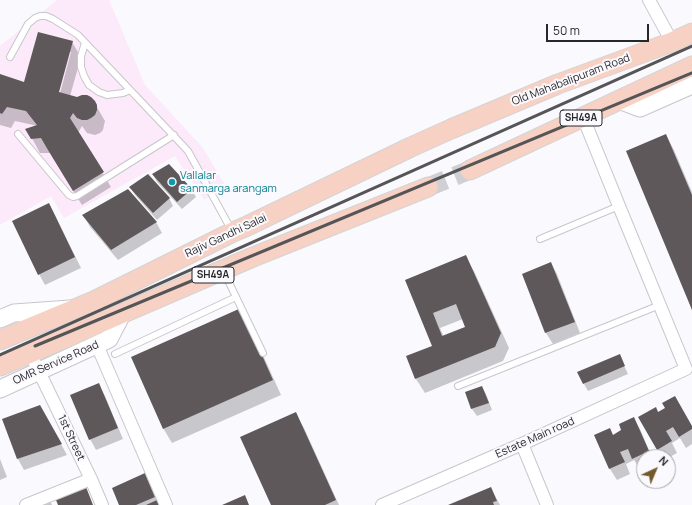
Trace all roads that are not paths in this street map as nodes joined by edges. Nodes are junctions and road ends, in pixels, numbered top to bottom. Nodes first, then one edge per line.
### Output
1 (649, 0) edge
2 (692, 33) edge
3 (672, 42) junction
4 (85, 43) junction
5 (10, 57) dead end
6 (692, 66) edge
7 (692, 85) edge
8 (130, 90) junction
9 (619, 100) junction
10 (583, 117) junction
11 (18, 134) dead end
12 (174, 135) junction
13 (470, 170) tunnel mouth
14 (428, 187) tunnel mouth
15 (619, 206) junction
16 (241, 229) junction
17 (540, 240) dead end
18 (258, 255) junction
19 (223, 270) junction
20 (236, 297) junction
21 (660, 305) junction
22 (76, 308) junction
23 (122, 314) junction
24 (0, 319) edge
25 (0, 340) edge
26 (97, 345) junction
27 (30, 353) junction
28 (263, 353) dead end
29 (116, 354) dead end
30 (0, 366) edge
31 (689, 368) edge
32 (39, 371) junction
33 (458, 386) dead end
34 (0, 389) edge
35 (522, 444) junction
36 (91, 479) junction
37 (26, 505) edge
38 (102, 505) edge
39 (166, 505) edge
40 (382, 505) edge
41 (547, 505) edge

1 - 3 street
2 - 3 main road, SH49A
3 - 16 main road, Rajiv Gandhi Salai / SH49A
4 - 5 lane
4 - 8 lane
4 - 8 lane
6 - 9 main road, SH49A
7 - 9 street
8 - 12 lane
9 - 10 main road, SH49A
10 - 13 main road, SH49A
10 - 15 street, Estate Main road
11 - 12 lane
12 - 16 lane
14 - 18 main road, SH49A
15 - 17 lane
15 - 21 street, Estate Main road
16 - 18 main road
16 - 22 main road, Rajiv Gandhi Salai / SH49A
18 - 19 main road, SH49A
19 - 20 lane
19 - 23 main road, SH49A
20 - 28 lane
20 - 29 lane
21 - 31 street, Estate Main road
21 - 33 lane
22 - 24 street
22 - 25 main road, Rajiv Gandhi Salai / SH49A
23 - 26 street, OMR Service Road
23 - 27 main road, SH49A
26 - 32 street, OMR Service Road
26 - 39 street
27 - 30 main road, SH49A
27 - 32 street, 1st Street
31 - 35 street, Estate Main road
32 - 34 street, OMR Service Road
32 - 36 street, 1st Street
35 - 40 street, Estate Main road
35 - 41 street
36 - 37 street
36 - 38 street, 1st Street

